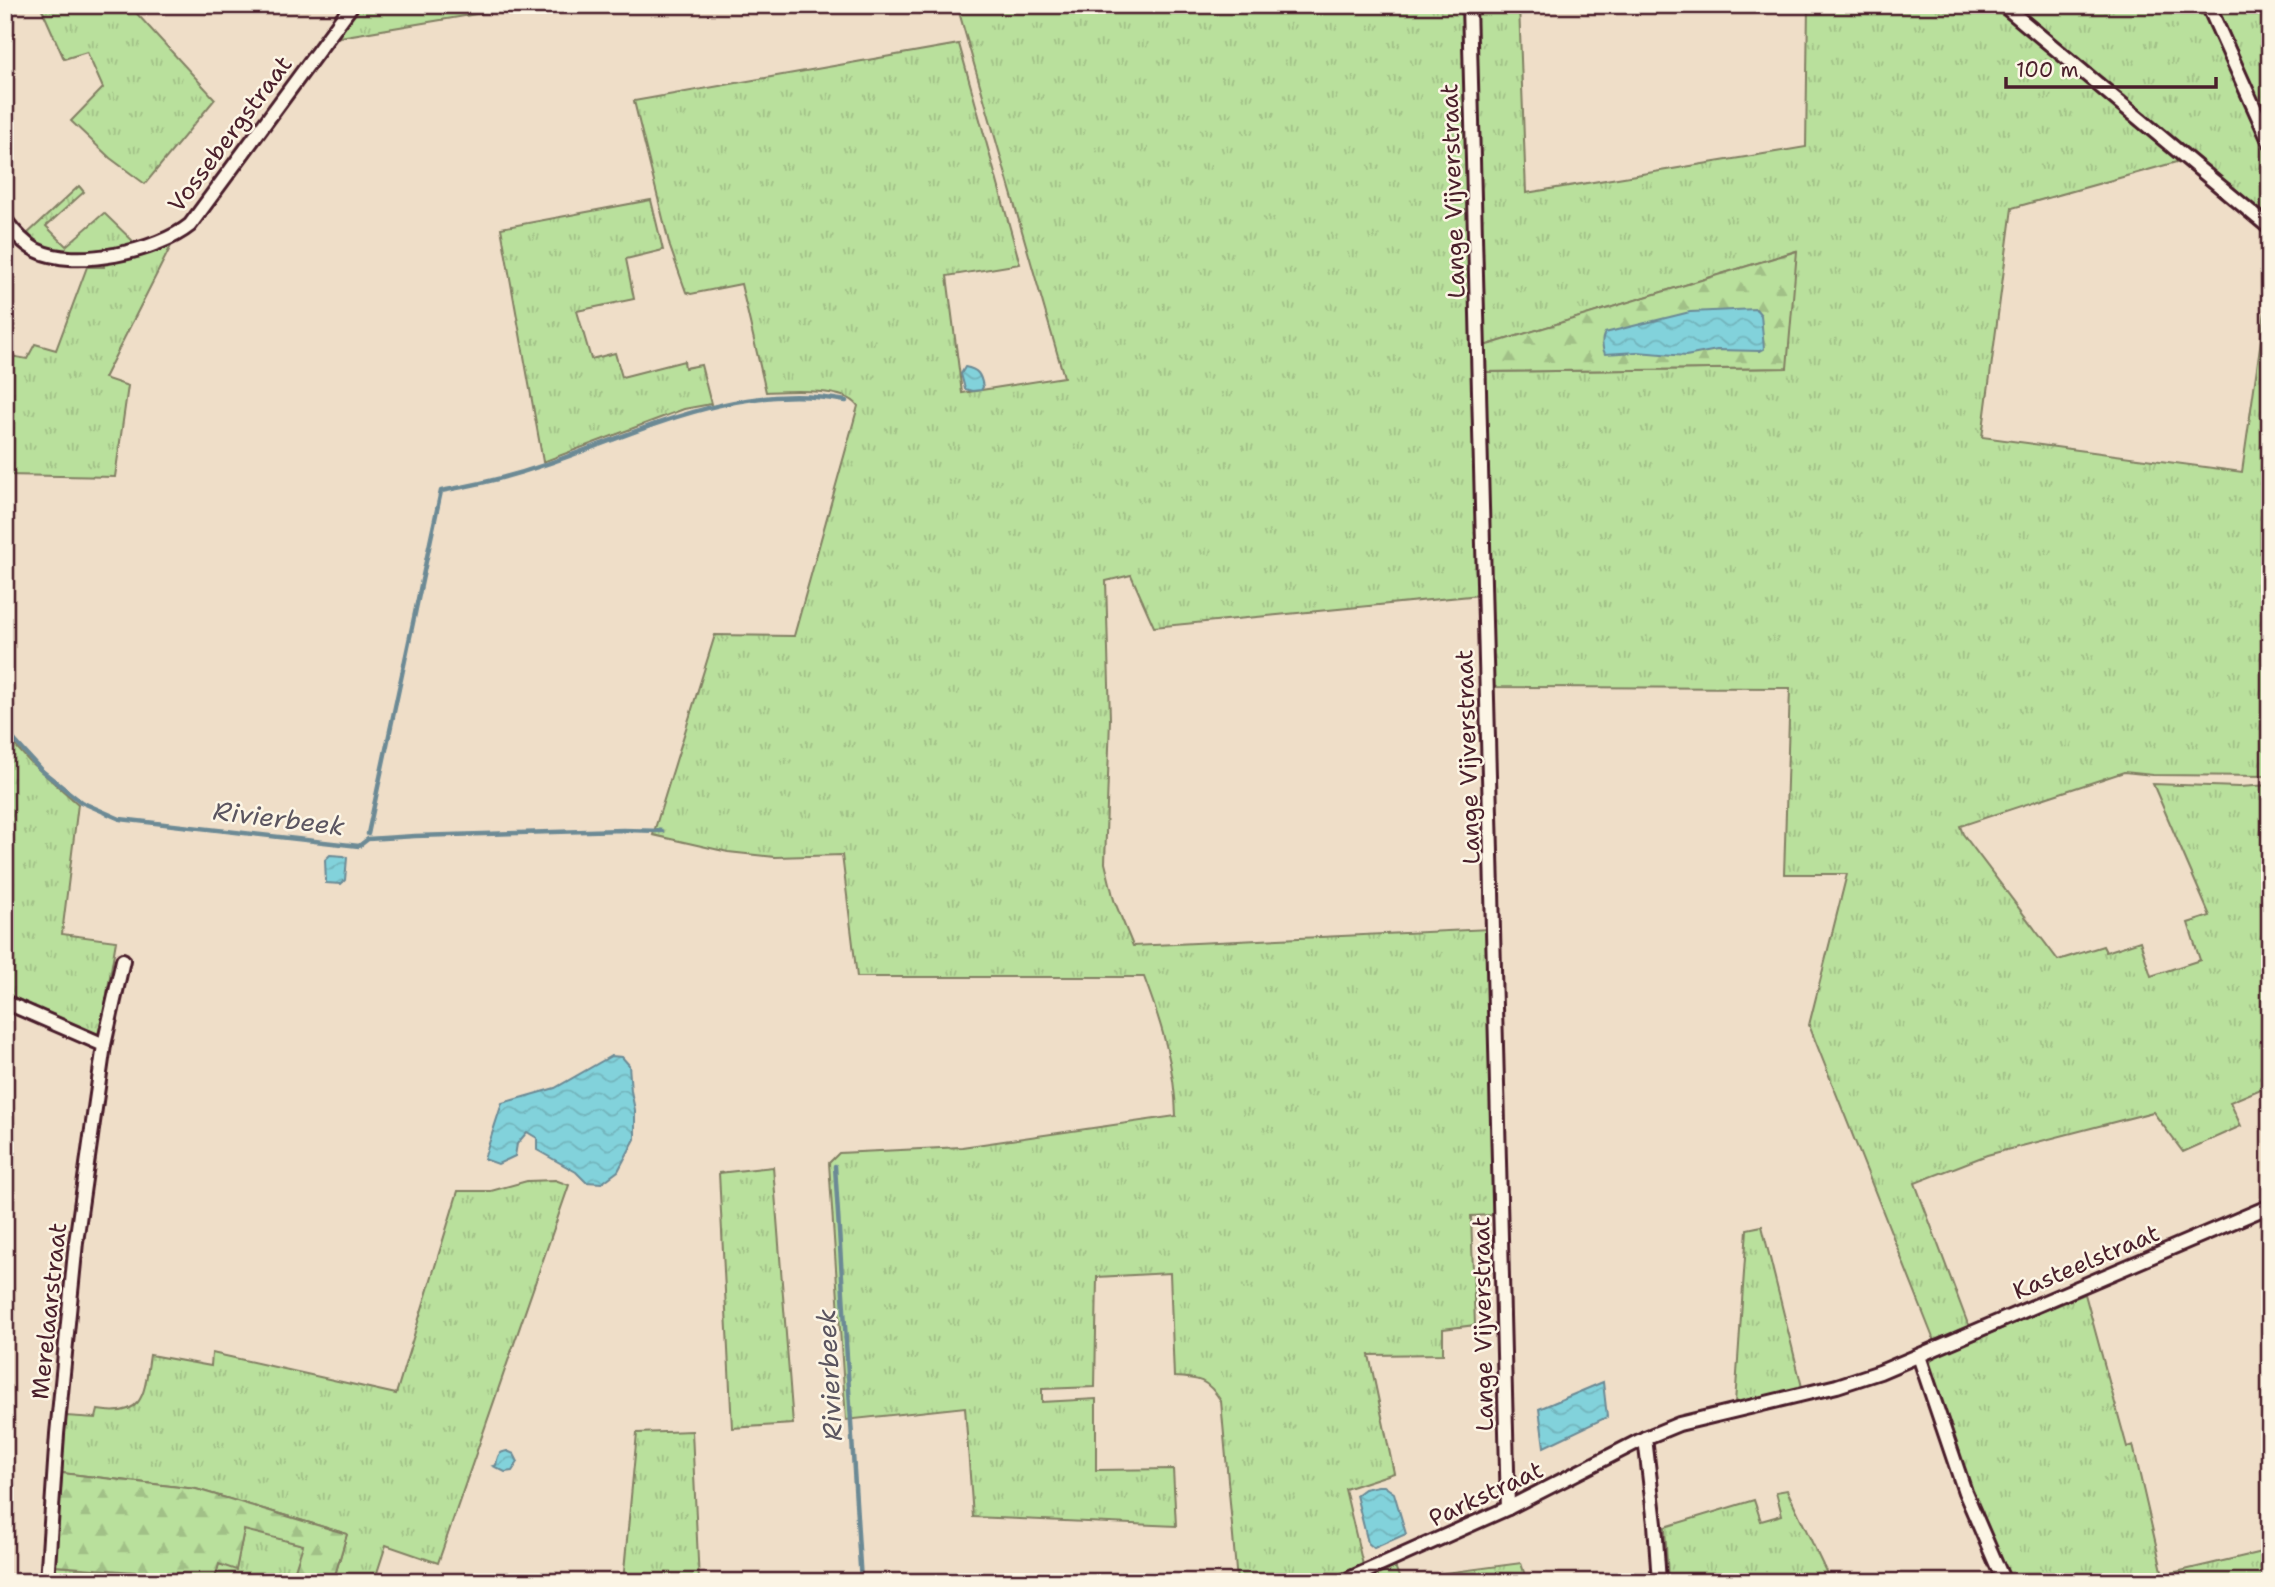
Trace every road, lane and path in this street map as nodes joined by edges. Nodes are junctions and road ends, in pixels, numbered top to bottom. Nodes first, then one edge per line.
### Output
1 (352, 5) edge
2 (1469, 5) edge
3 (2003, 5) edge
4 (2208, 5) edge
5 (2270, 143) edge
6 (5, 220) edge
7 (2270, 228) edge
8 (123, 960) dead end
9 (5, 1002) edge
10 (104, 1045) junction
11 (2270, 1206) edge
12 (1919, 1356) junction
13 (1645, 1438) junction
14 (1508, 1508) junction
15 (47, 1582) edge
16 (1342, 1582) edge
17 (1659, 1582) edge
18 (2004, 1582) edge

1 - 6 street, Vossebergstraat
2 - 14 street, Lange Vijverstraat
3 - 7 street
4 - 5 street
8 - 10 street, Merelaarstraat
9 - 10 street
10 - 15 street, Merelaarstraat
11 - 12 street, Kasteelstraat
12 - 13 street, Kasteelstraat
12 - 18 street
13 - 14 street, Parkstraat
13 - 17 street
14 - 16 street, Parkstraat

